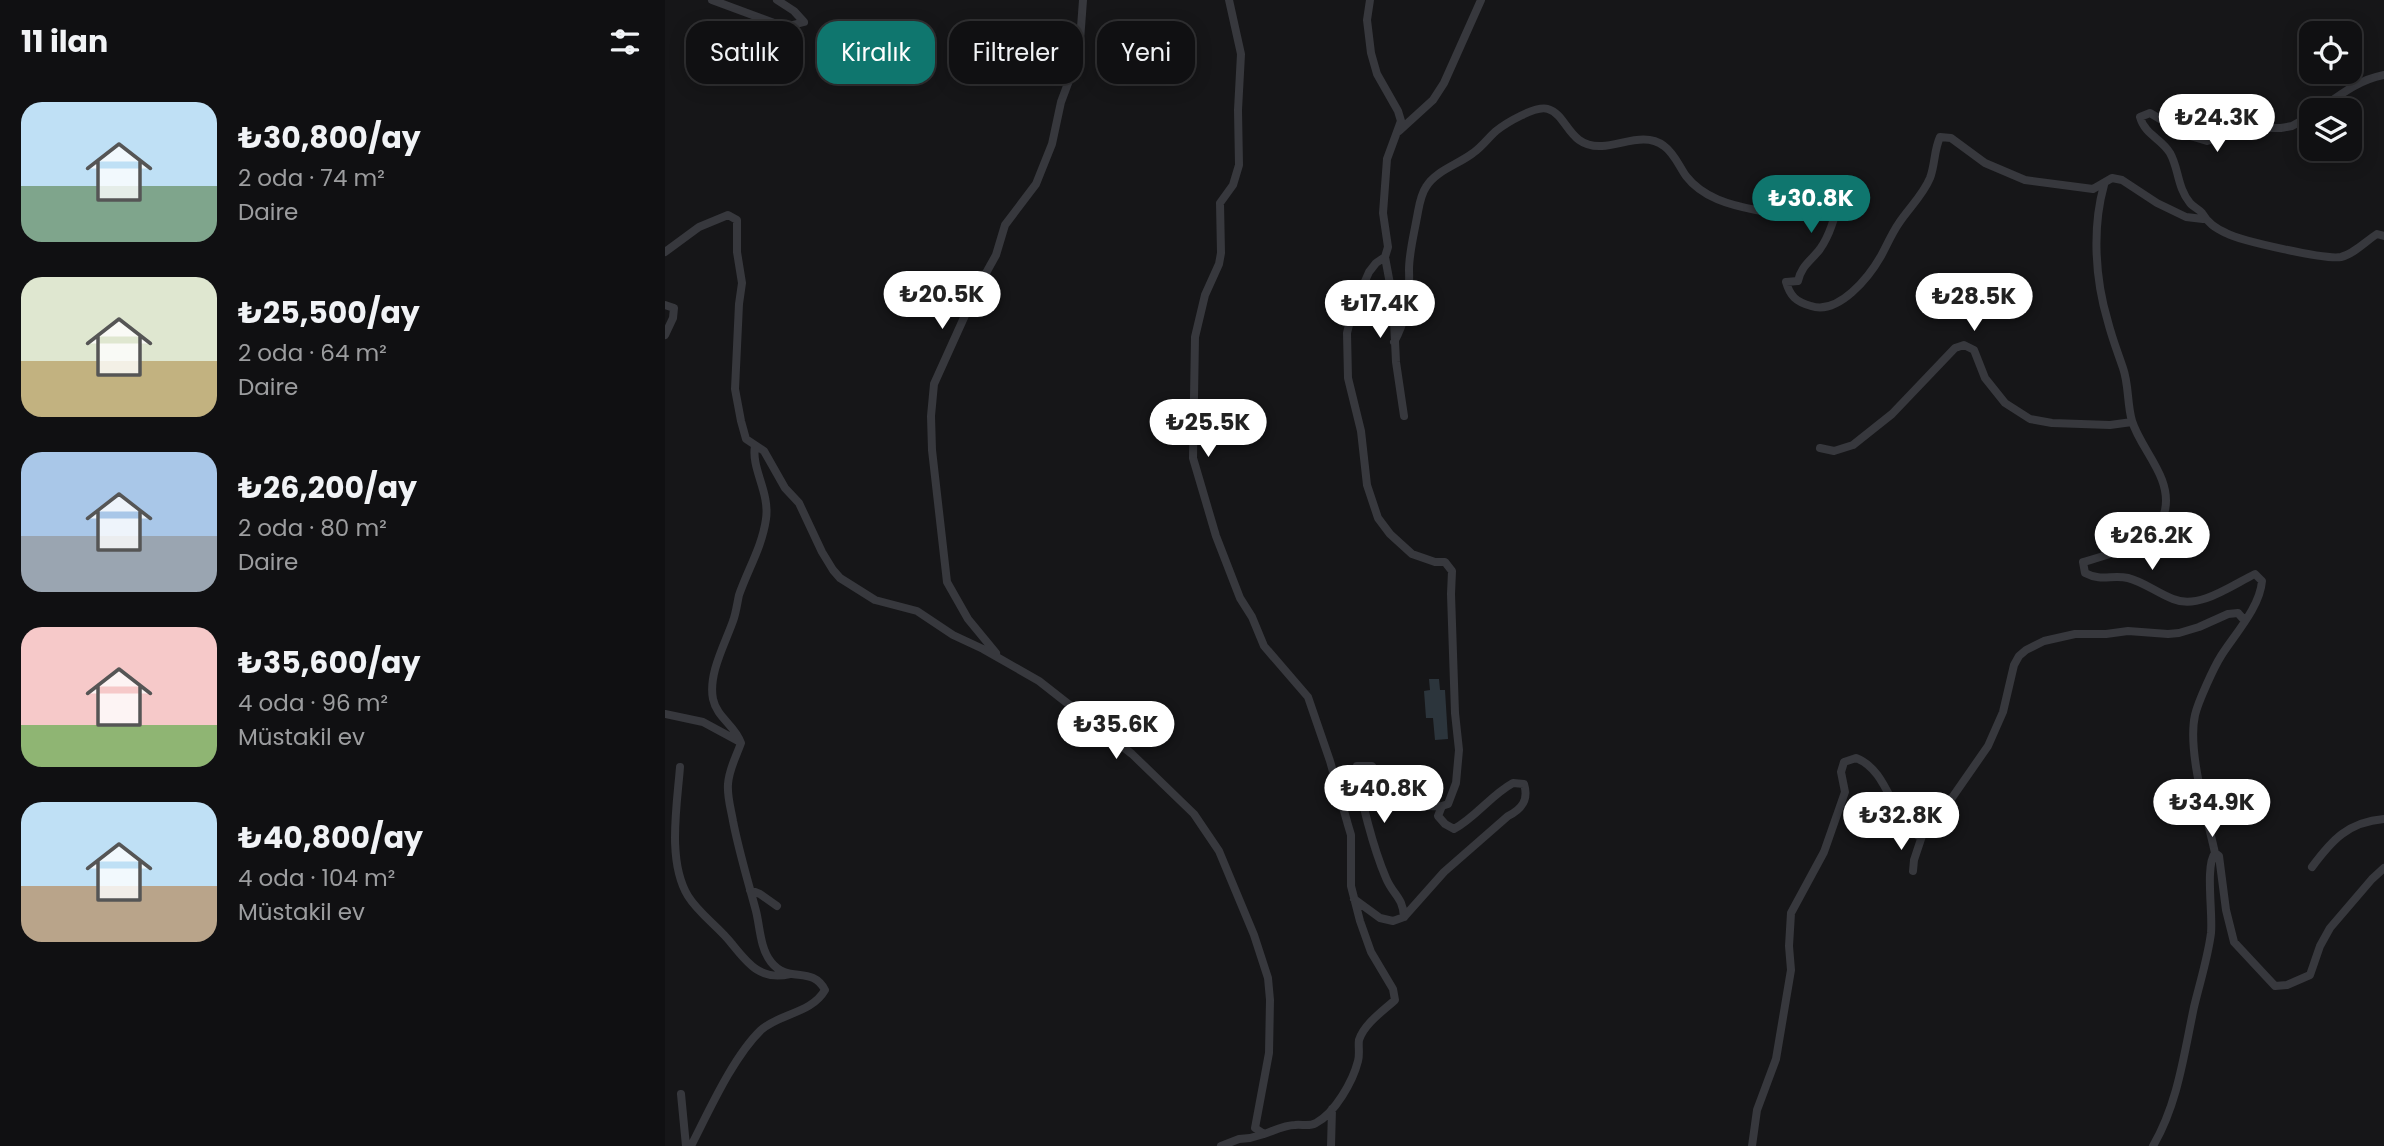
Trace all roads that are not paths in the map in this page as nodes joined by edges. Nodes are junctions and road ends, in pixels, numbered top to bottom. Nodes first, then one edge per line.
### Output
1 (712, 0) edge
2 (777, 0) edge
3 (1083, 0) edge
4 (1229, 0) edge
5 (1370, 0) edge
6 (1481, 0) edge
7 (2384, 75) edge
8 (2336, 98) edge
9 (2299, 122) edge
10 (1399, 131) junction
11 (2103, 184) junction
12 (2203, 219) junction
13 (2384, 236) edge
14 (665, 252) edge
15 (1385, 257) junction
16 (665, 305) edge
17 (665, 335) edge
18 (1394, 342) junction
19 (1404, 415) dead end
20 (2132, 422) junction
21 (755, 446) junction
22 (1820, 448) dead end
23 (2245, 621) junction
24 (1001, 659) junction
25 (665, 714) edge
26 (741, 743) junction
27 (680, 767) dead end
28 (1442, 806) junction
29 (2384, 818) edge
30 (1923, 836) junction
31 (2215, 853) junction
32 (2312, 867) dead end
33 (2384, 869) edge
34 (1913, 871) dead end
35 (750, 890) junction
36 (1354, 899) junction
37 (777, 906) dead end
38 (1404, 917) junction
39 (790, 974) junction
40 (681, 1094) dead end
41 (1332, 1110) junction
42 (1264, 1134) junction
43 (689, 1146) edge
44 (1221, 1146) edge
45 (1331, 1146) edge
46 (1752, 1146) edge
47 (2153, 1146) edge

1 - 2 street
3 - 24 street
4 - 36 street
5 - 10 street
6 - 10 street
7 - 8 street
9 - 12 street
10 - 15 street
11 - 12 street
11 - 18 street
11 - 20 street
12 - 13 street
14 - 21 street
15 - 18 street
15 - 28 street
16 - 17 street
18 - 19 street
20 - 22 street
20 - 23 street
21 - 24 street
21 - 26 street
23 - 30 street
23 - 31 street
24 - 42 street
25 - 26 street
26 - 35 street
27 - 39 street
28 - 38 street
28 - 38 street
29 - 32 street
30 - 34 street
30 - 46 street
31 - 33 street
31 - 47 street
35 - 37 street
35 - 39 street
36 - 38 street
36 - 41 street
39 - 43 street
40 - 43 street
41 - 42 street
41 - 45 street
42 - 44 street

